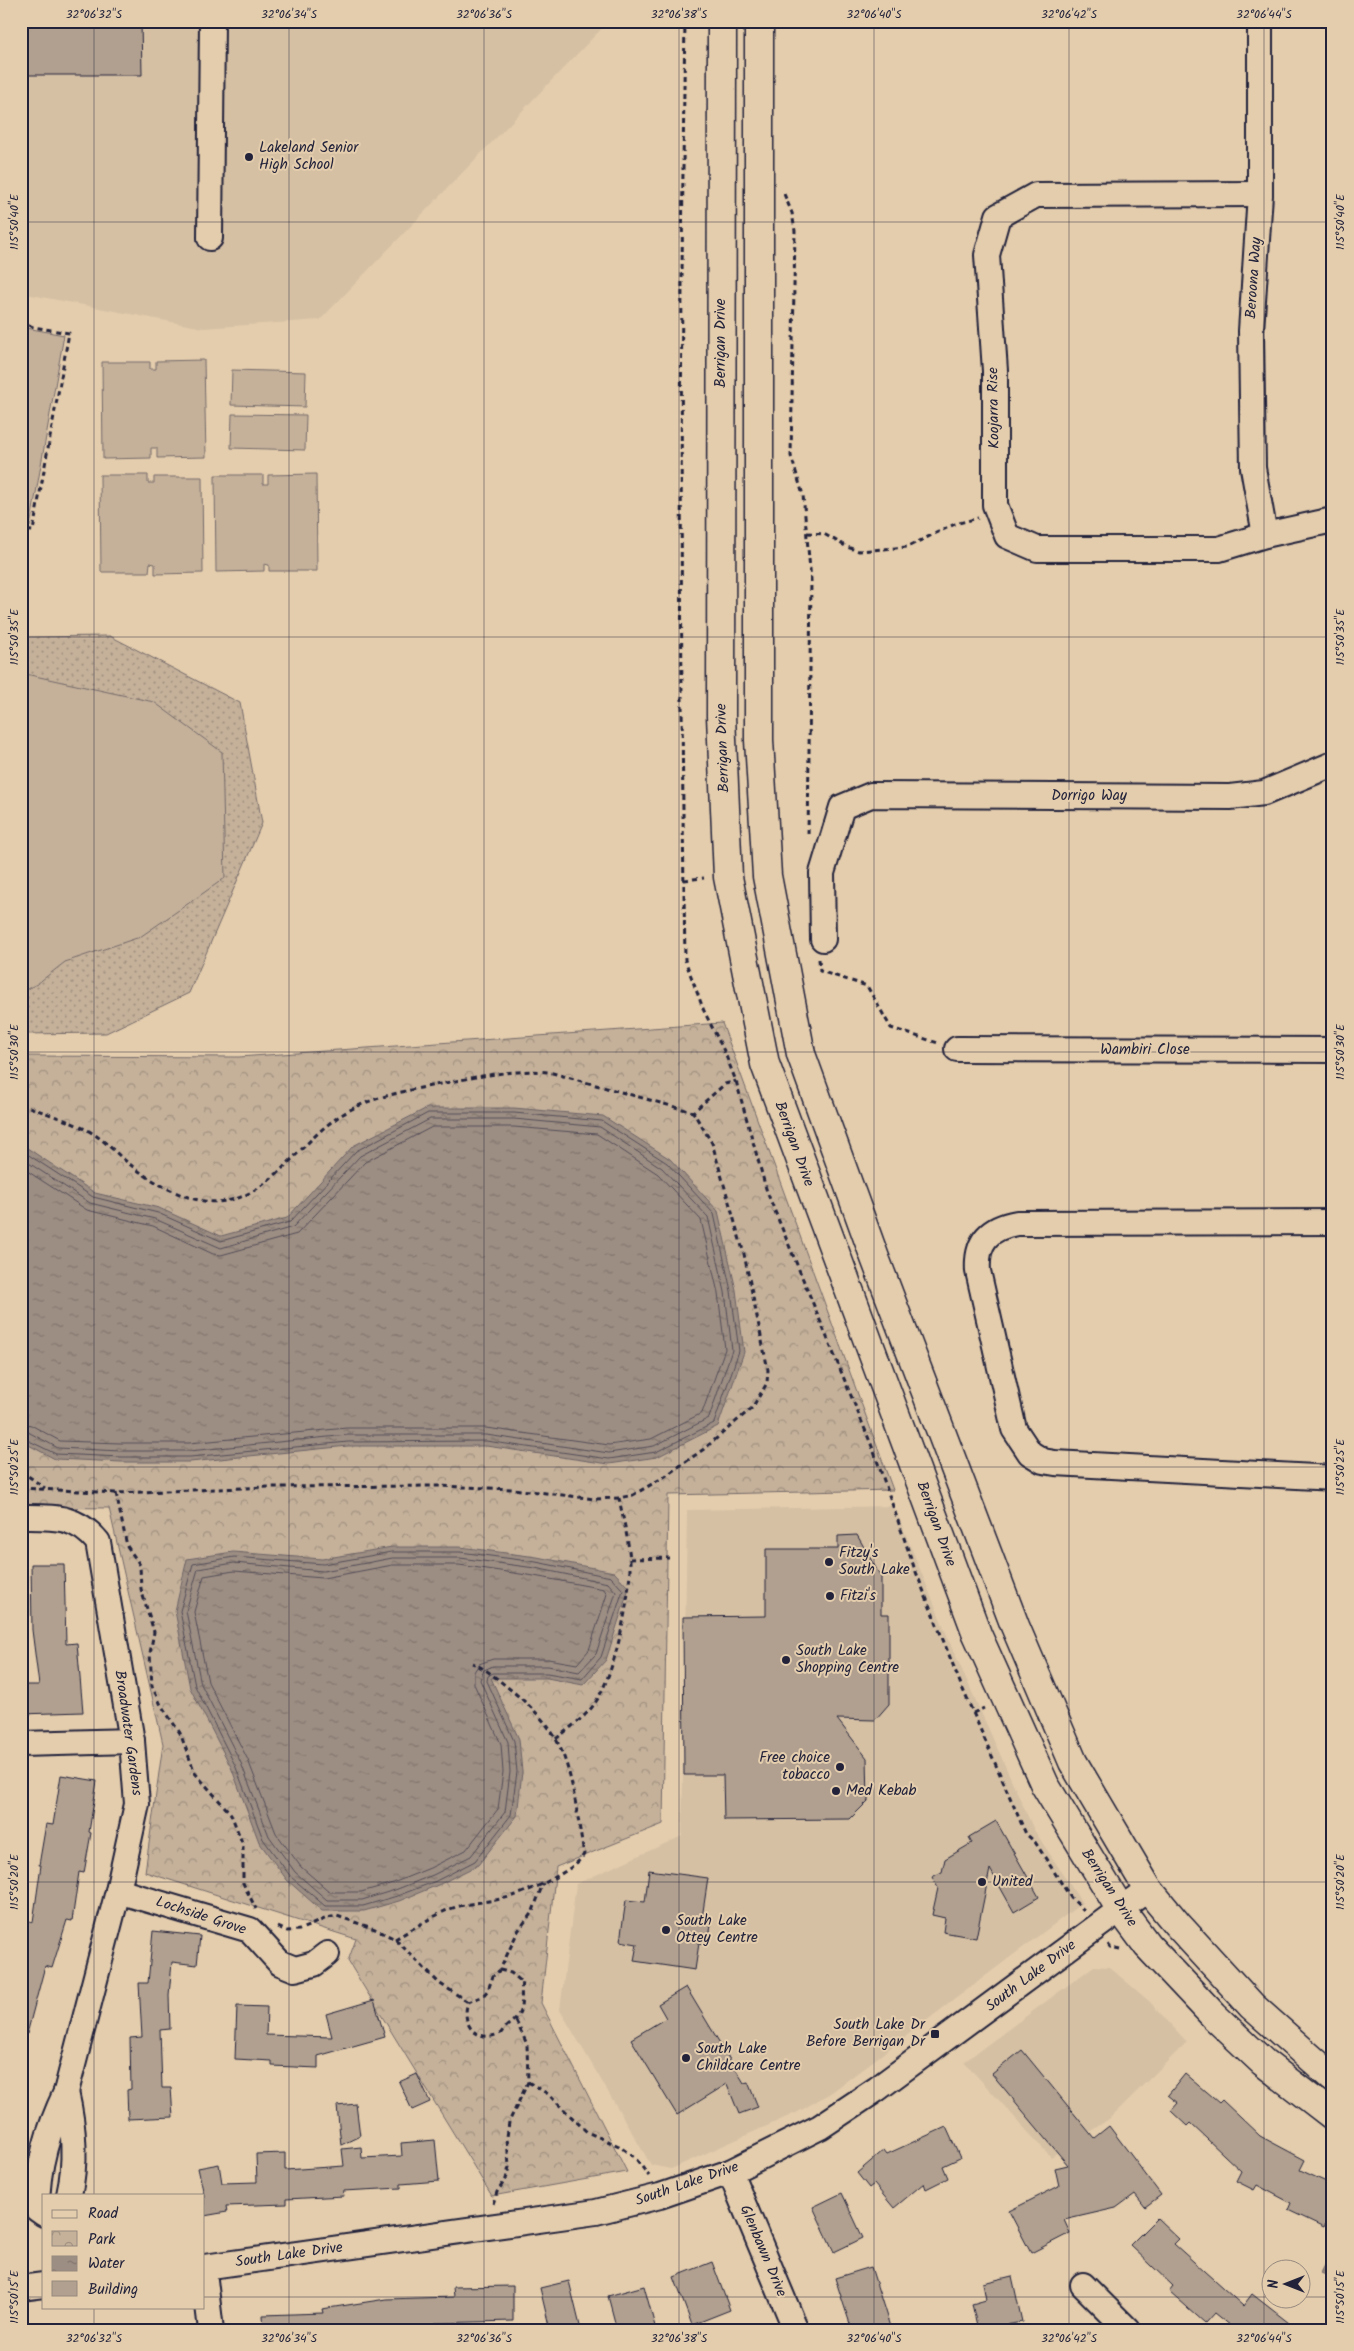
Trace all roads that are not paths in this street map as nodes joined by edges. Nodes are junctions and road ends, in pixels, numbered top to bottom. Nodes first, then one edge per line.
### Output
1 (212, 21) edge
2 (722, 21) edge
3 (759, 21) edge
4 (1260, 21) edge
5 (1260, 194) junction
6 (210, 238) dead end
7 (1333, 520) edge
8 (1265, 535) junction
9 (1333, 764) edge
10 (823, 939) dead end
11 (957, 1049) road end
12 (1333, 1050) edge
13 (1333, 1222) edge
14 (1333, 1478) edge
15 (970, 1505) junction
16 (21, 1517) edge
17 (934, 1519) junction
18 (132, 1742) junction
19 (21, 1744) edge
20 (1148, 1889) junction
21 (118, 1891) junction
22 (1121, 1910) junction
23 (327, 1954) dead end
24 (1333, 2078) edge
25 (66, 2092) junction
26 (1333, 2116) edge
27 (730, 2172) junction
28 (69, 2194) edge
29 (42, 2213) edge
30 (205, 2267) edge
31 (205, 2280) edge
32 (42, 2285) edge
33 (1083, 2285) dead end
34 (21, 2288) edge
35 (211, 2330) edge
36 (796, 2330) edge
37 (1128, 2330) edge

1 - 6 street
2 - 17 main road, Berrigan Drive
3 - 15 main road
4 - 5 street, Beroona Way
5 - 8 street, Beroona Way
5 - 8 street, Koojarra Rise
7 - 8 street, Koojarra Rise
9 - 10 street, Dorrigo Way
11 - 12 street, Wambiri Close
13 - 14 street
15 - 17 main road
15 - 20 main road
16 - 18 street, Broadwater Gardens
17 - 22 main road, Berrigan Drive
18 - 19 street
18 - 21 street, Broadwater Gardens
20 - 22 street, South Lake Drive
20 - 24 main road
21 - 23 street, Lochside Grove
21 - 25 street, Broadwater Gardens
22 - 26 main road, Berrigan Drive
22 - 27 street, South Lake Drive
25 - 28 street, Broadwater Gardens
25 - 29 street, Broadwater Gardens
27 - 30 street, South Lake Drive
27 - 36 street, Glenbawn Drive
31 - 35 street
32 - 34 street
33 - 37 street

